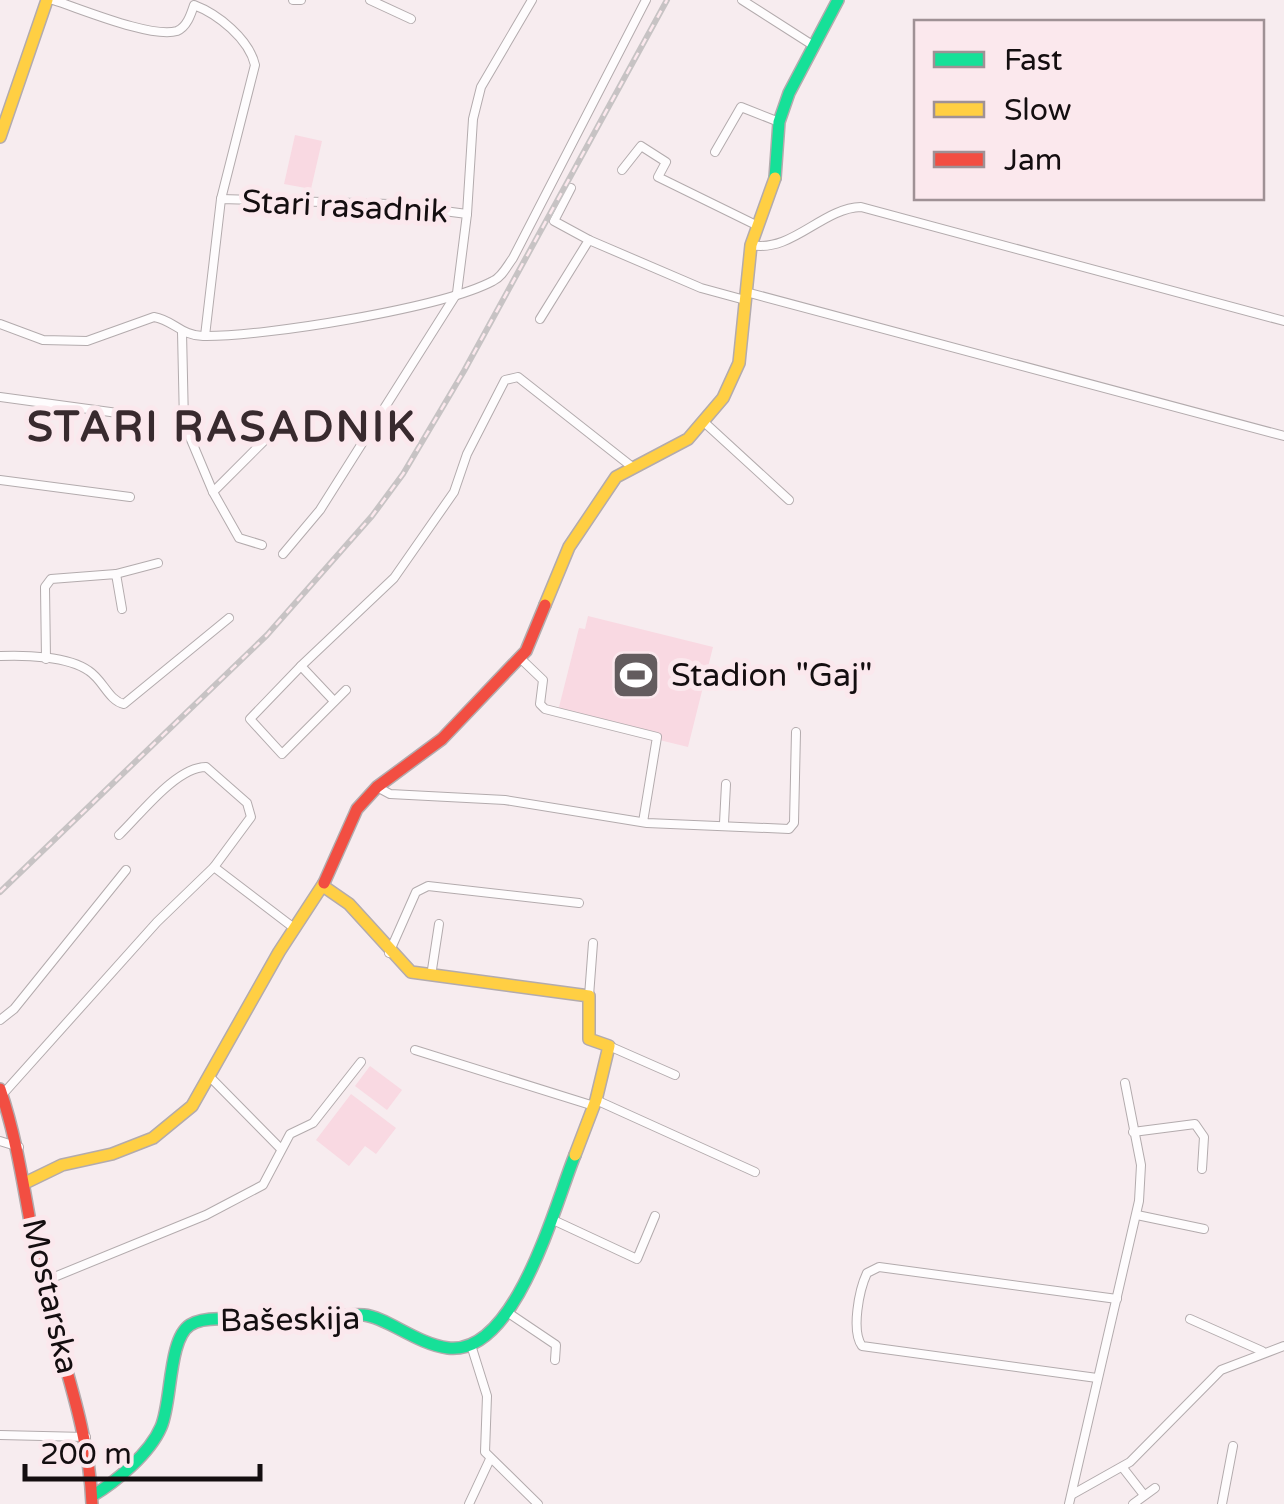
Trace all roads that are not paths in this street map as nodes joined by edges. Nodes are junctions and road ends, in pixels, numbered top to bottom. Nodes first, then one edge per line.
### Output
1 (50, 0) edge
2 (370, 0) edge
3 (532, 0) edge
4 (646, 0) edge
5 (742, 0) edge
6 (838, 0) edge
7 (193, 2) edge
8 (411, 19) dead end
9 (814, 46) junction
10 (5, 106) edge
11 (779, 122) junction
12 (0, 137) edge
13 (715, 152) dead end
14 (622, 170) dead end
15 (572, 188) dead end
16 (221, 199) junction
17 (467, 214) junction
18 (758, 226) junction
19 (589, 240) junction
20 (752, 246) junction
21 (457, 293) junction
22 (746, 296) junction
23 (540, 320) dead end
24 (1284, 321) edge
25 (0, 324) edge
26 (182, 332) junction
27 (205, 336) junction
28 (0, 397) edge
29 (125, 414) dead end
30 (286, 418) dead end
31 (705, 423) junction
32 (1284, 436) edge
33 (630, 466) junction
34 (0, 480) edge
35 (213, 492) junction
36 (130, 497) dead end
37 (789, 500) dead end
38 (262, 545) dead end
39 (283, 554) dead end
40 (158, 563) dead end
41 (116, 574) junction
42 (122, 609) dead end
43 (230, 618) dead end
44 (0, 656) edge
45 (520, 658) junction
46 (46, 659) junction
47 (301, 666) junction
48 (346, 690) dead end
49 (334, 701) junction
50 (796, 732) dead end
51 (726, 784) dead end
52 (377, 787) junction
53 (643, 822) junction
54 (724, 823) junction
55 (119, 835) dead end
56 (214, 867) junction
57 (126, 870) dead end
58 (323, 886) junction
59 (579, 903) dead end
60 (439, 924) dead end
61 (294, 928) junction
62 (593, 943) dead end
63 (389, 952) junction
64 (431, 976) junction
65 (588, 996) junction
66 (0, 1020) edge
67 (609, 1046) junction
68 (416, 1050) dead end
69 (362, 1062) dead end
70 (675, 1075) dead end
71 (211, 1078) junction
72 (1125, 1083) dead end
73 (1, 1092) edge
74 (595, 1103) junction
75 (1133, 1132) junction
76 (0, 1141) edge
77 (19, 1147) junction
78 (282, 1149) junction
79 (1202, 1169) dead end
80 (754, 1172) dead end
81 (27, 1182) junction
82 (1137, 1215) junction
83 (655, 1216) dead end
84 (551, 1219) junction
85 (1204, 1229) dead end
86 (42, 1282) junction
87 (1118, 1298) junction
88 (510, 1314) junction
89 (1190, 1319) dead end
90 (471, 1345) junction
91 (1284, 1346) edge
92 (1262, 1351) junction
93 (555, 1360) dead end
94 (1097, 1378) junction
95 (0, 1436) edge
96 (86, 1437) junction
97 (1233, 1446) dead end
98 (490, 1460) junction
99 (1124, 1468) junction
100 (1154, 1488) dead end
101 (1073, 1494) junction
102 (1144, 1496) junction
103 (92, 1500) edge
104 (469, 1504) edge
105 (538, 1504) edge
106 (1069, 1504) edge
107 (1133, 1504) edge
108 (1222, 1504) edge

1 - 7 street
1 - 10 street
2 - 8 street
3 - 17 street
4 - 21 street
5 - 9 street
6 - 9 street
7 - 16 street
9 - 11 street
10 - 12 street
11 - 13 street
11 - 18 street
14 - 18 street
15 - 19 street
16 - 17 street, Stari rasadnik
16 - 27 street, Stari rasadnik
17 - 21 street, Stari rasadnik
18 - 20 street
19 - 22 street
19 - 23 street
20 - 22 street
20 - 24 street
21 - 27 street
21 - 39 street, Stari rasadnik
22 - 31 street
22 - 32 street
25 - 26 street
26 - 27 street
26 - 35 street
28 - 29 street
30 - 35 street
31 - 33 street
31 - 37 street
33 - 45 street
33 - 47 street
34 - 36 street
35 - 38 street
40 - 41 street
41 - 42 street
41 - 46 street
43 - 46 street
44 - 46 street
45 - 52 street
45 - 53 street
47 - 49 street
47 - 49 street
48 - 49 street
50 - 54 street
51 - 54 street
52 - 53 street
52 - 58 street
53 - 54 street
55 - 56 street
56 - 61 street
56 - 73 street
57 - 66 street
58 - 61 street
58 - 63 street
59 - 63 street
60 - 64 street
61 - 71 street
62 - 65 street
63 - 64 street
64 - 65 street
65 - 67 street
67 - 70 street
67 - 74 street
68 - 74 street
69 - 78 street
71 - 78 street
71 - 81 street
72 - 75 street
73 - 77 street, Mostarska
74 - 80 street
74 - 84 street
75 - 79 street
75 - 82 street
76 - 77 street
77 - 81 street, Mostarska
78 - 86 street
81 - 86 street, Mostarska
82 - 85 street
82 - 87 street
83 - 84 street
84 - 88 street
86 - 96 street, Mostarska
87 - 94 street
87 - 94 street
88 - 90 street
88 - 93 street
89 - 92 street
90 - 98 street
90 - 103 street, Bašeskija
91 - 92 street
92 - 99 street
94 - 101 street
95 - 96 street
96 - 103 street, Mostarska
97 - 108 street
98 - 104 street
98 - 105 street
99 - 101 street
99 - 102 street
100 - 102 street
101 - 106 street
102 - 107 street

